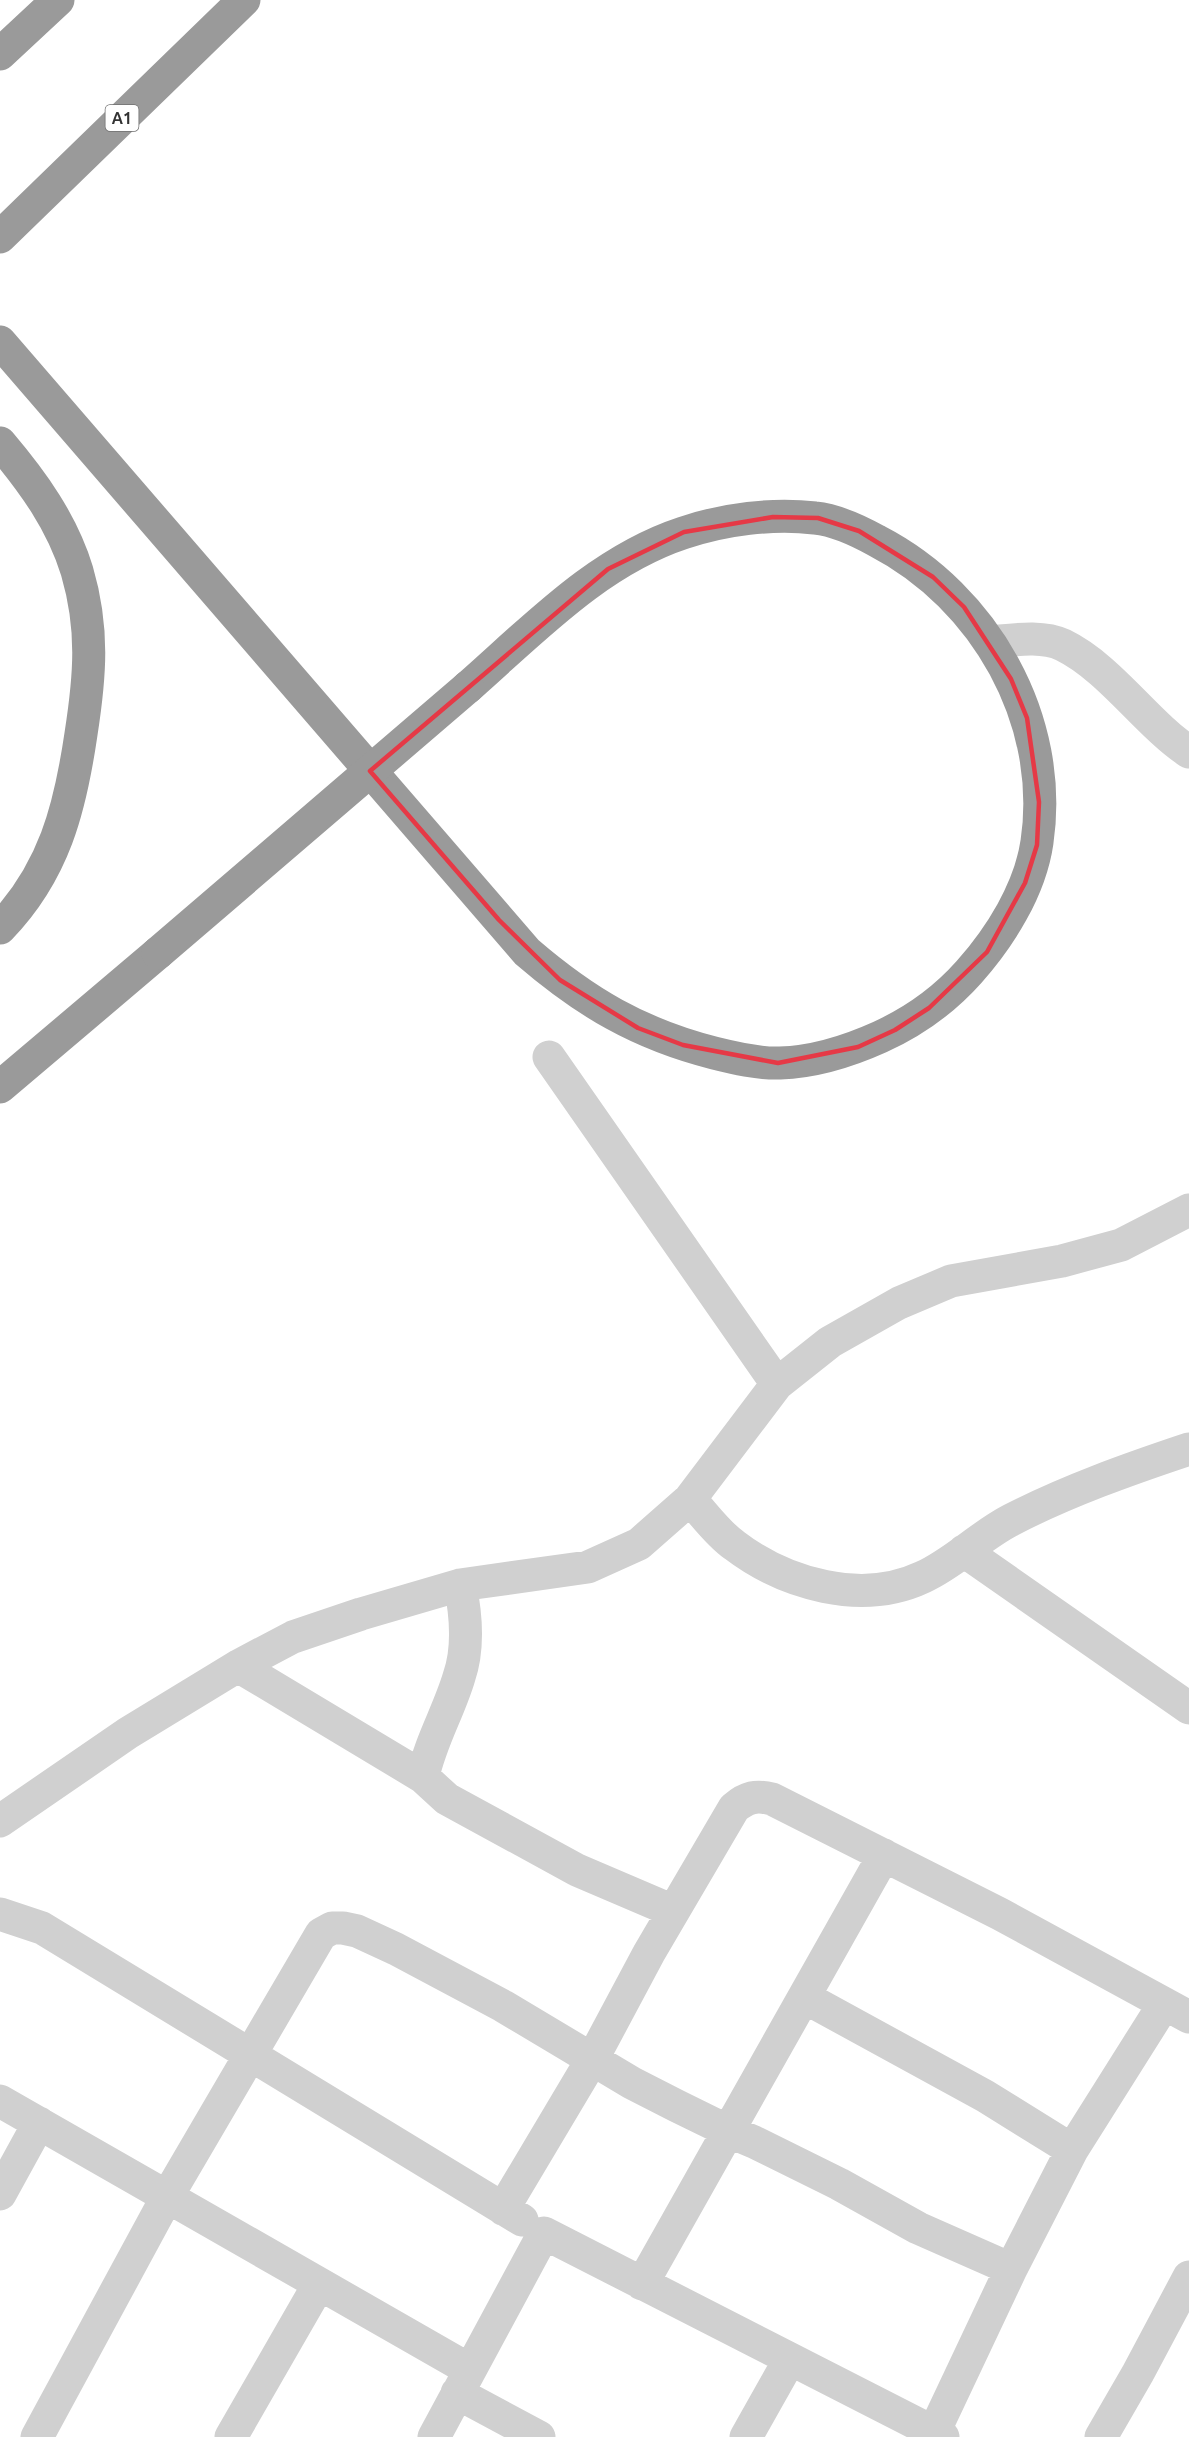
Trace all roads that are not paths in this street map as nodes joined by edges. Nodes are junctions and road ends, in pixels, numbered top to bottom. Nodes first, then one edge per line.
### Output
1 (58, 0) edge
2 (244, 0) edge
3 (0, 54) edge
4 (0, 237) edge
5 (0, 342) edge
6 (0, 443) edge
7 (990, 642) junction
8 (1189, 752) edge
9 (0, 928) edge
10 (549, 1057) dead end
11 (0, 1087) edge
12 (1189, 1210) edge
13 (777, 1384) junction
14 (1189, 1449) edge
15 (690, 1499) junction
16 (964, 1551) junction
17 (460, 1585) junction
18 (238, 1666) junction
19 (1189, 1708) edge
20 (423, 1777) junction
21 (0, 1821) edge
22 (884, 1855) junction
23 (673, 1911) junction
24 (0, 1914) edge
25 (804, 1997) junction
26 (1177, 2011) edge
27 (250, 2055) junction
28 (593, 2058) junction
29 (0, 2101) edge
30 (39, 2123) junction
31 (728, 2131) junction
32 (1072, 2150) junction
33 (0, 2194) edge
34 (167, 2197) junction
35 (503, 2208) junction
36 (544, 2233) junction
37 (1011, 2269) junction
38 (1189, 2277) edge
39 (642, 2283) junction
40 (319, 2284) junction
41 (790, 2359) junction
42 (464, 2381) junction
43 (938, 2435) edge
44 (37, 2437) edge
45 (231, 2437) edge
46 (434, 2437) edge
47 (539, 2437) edge
48 (746, 2437) edge
49 (1101, 2437) edge

1 - 3 highway
2 - 4 highway, A1
5 - 7 highway
6 - 9 highway
7 - 8 street
7 - 11 highway, bridge
10 - 13 street
12 - 13 street
13 - 15 street
14 - 16 street
15 - 16 street
15 - 17 street
16 - 19 street
17 - 18 street
17 - 20 street
18 - 20 street
18 - 21 street
20 - 23 street
22 - 23 street
22 - 25 street
22 - 26 street
23 - 28 street
24 - 27 street
25 - 31 street
25 - 32 street
26 - 32 street
27 - 28 street
27 - 34 street
27 - 35 street
28 - 31 street
28 - 35 street
29 - 30 street
30 - 33 street
30 - 34 street
31 - 37 street
31 - 39 street
32 - 37 street
34 - 40 street
34 - 44 street
35 - 36 street
36 - 39 street
36 - 42 street
37 - 43 street
38 - 49 street
39 - 41 street
40 - 42 street
40 - 45 street
41 - 43 street
41 - 48 street
42 - 46 street
42 - 47 street

